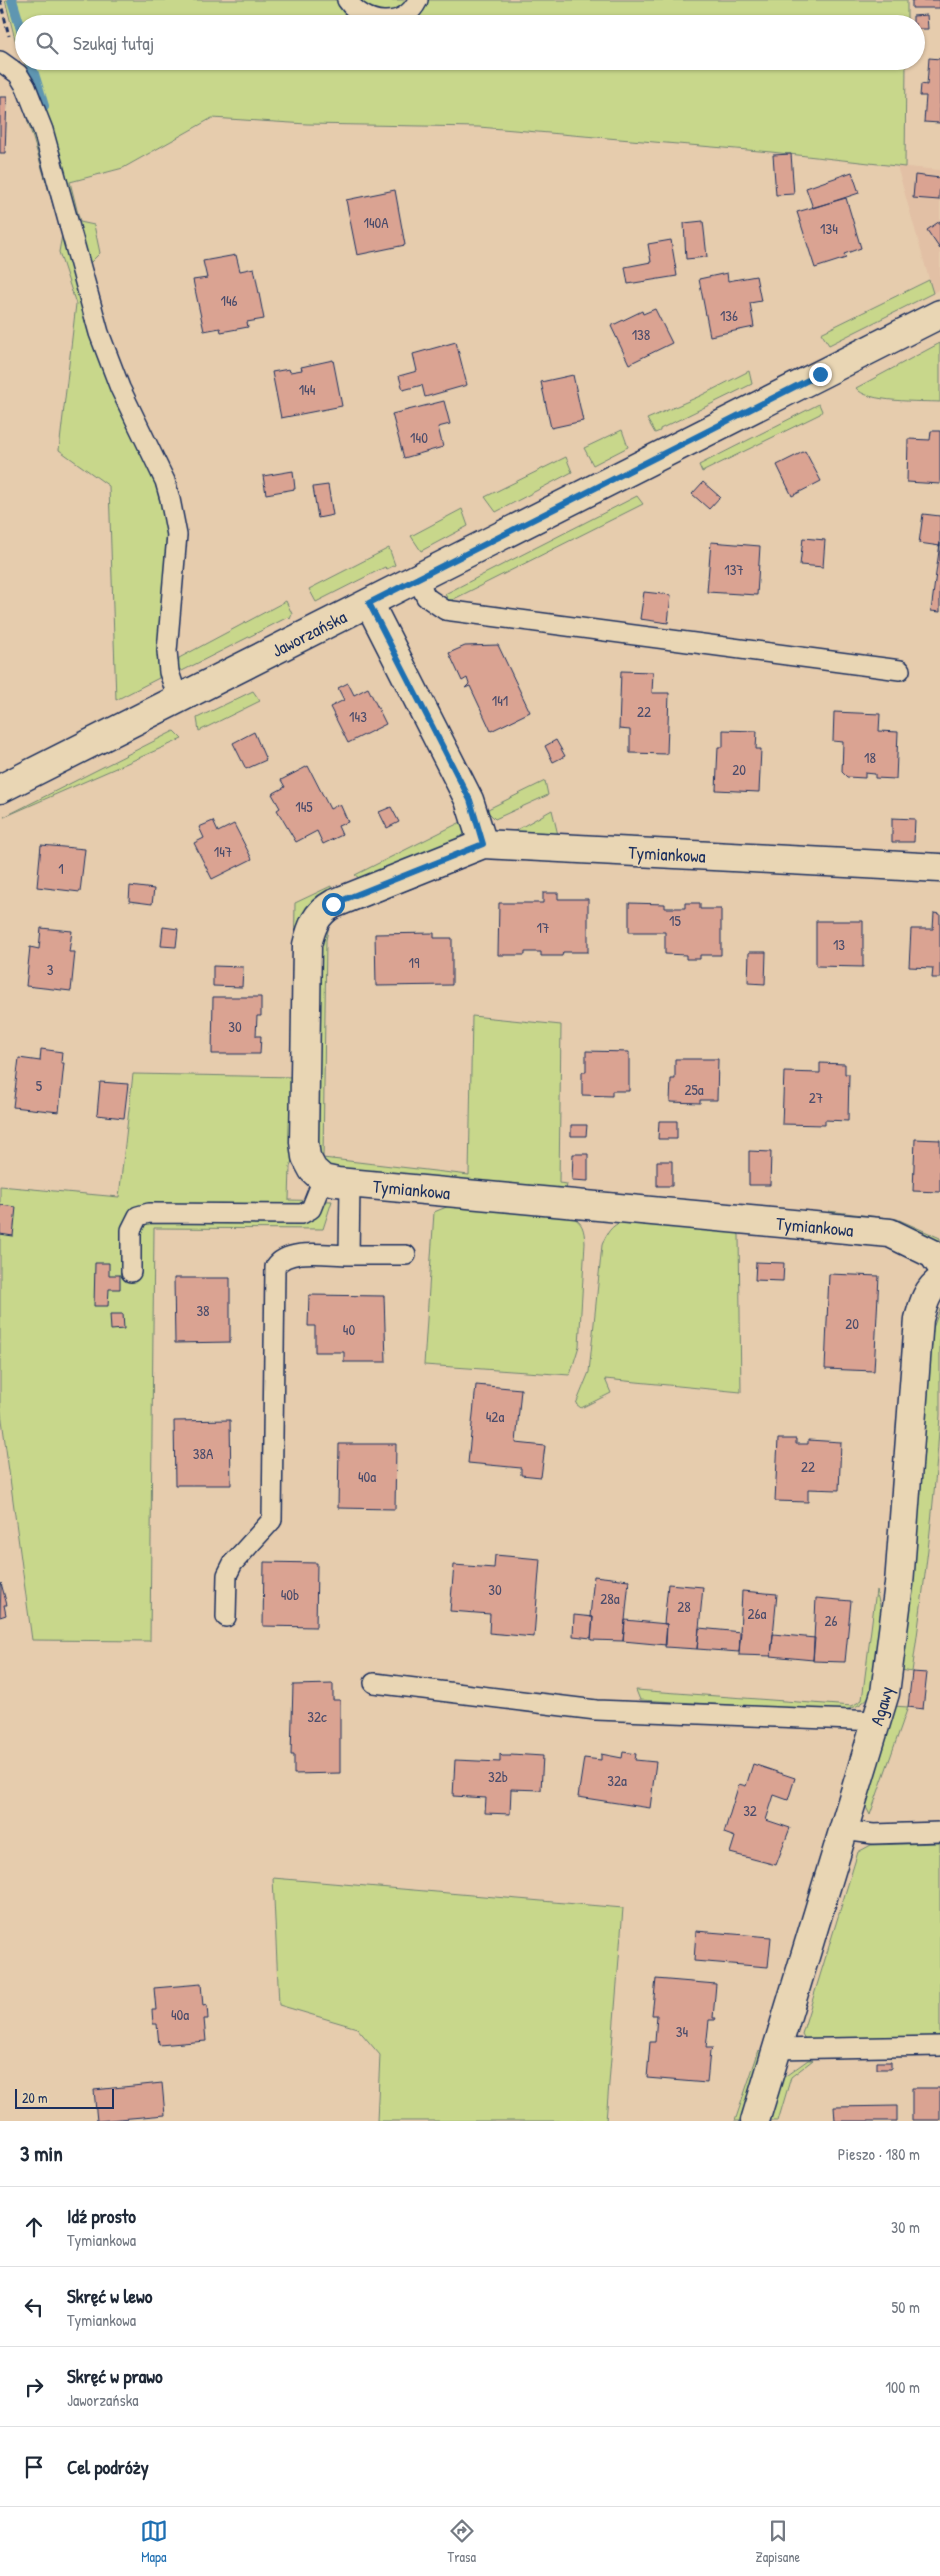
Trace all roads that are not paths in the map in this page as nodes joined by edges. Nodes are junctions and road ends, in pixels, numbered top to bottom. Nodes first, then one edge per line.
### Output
1 (347, 0) edge
2 (418, 0) edge
3 (362, 15) edge
4 (406, 15) edge
5 (4, 64) edge
6 (940, 314) edge
7 (417, 578) junction
8 (369, 603) junction
9 (900, 670) dead end
10 (178, 699) junction
11 (0, 789) edge
12 (483, 844) junction
13 (940, 868) edge
14 (323, 1179) junction
15 (350, 1184) junction
16 (348, 1255) junction
17 (406, 1255) dead end
18 (940, 1264) edge
19 (131, 1272) dead end
20 (940, 1281) edge
21 (226, 1617) dead end
22 (374, 1683) dead end
23 (878, 1721) junction
24 (844, 1830) junction
25 (940, 1832) edge
26 (940, 2046) edge
27 (776, 2049) junction
28 (755, 2121) edge

1 - 3 lane
2 - 4 lane
5 - 10 lane
6 - 7 street, Jaworzańska
7 - 8 street, Jaworzańska
7 - 9 lane
8 - 10 street, Jaworzańska
8 - 12 street
10 - 11 street, Jaworzańska
12 - 13 street, Tymiankowa
12 - 14 street, Tymiankowa
14 - 15 street, Tymiankowa
14 - 19 lane
15 - 16 lane
15 - 18 street, Tymiankowa
16 - 17 lane
16 - 21 lane
20 - 23 street, Agawy
22 - 23 lane
23 - 24 street, Agawy
24 - 25 lane
24 - 27 street, Agawy
26 - 27 lane
27 - 28 street, Agawy

